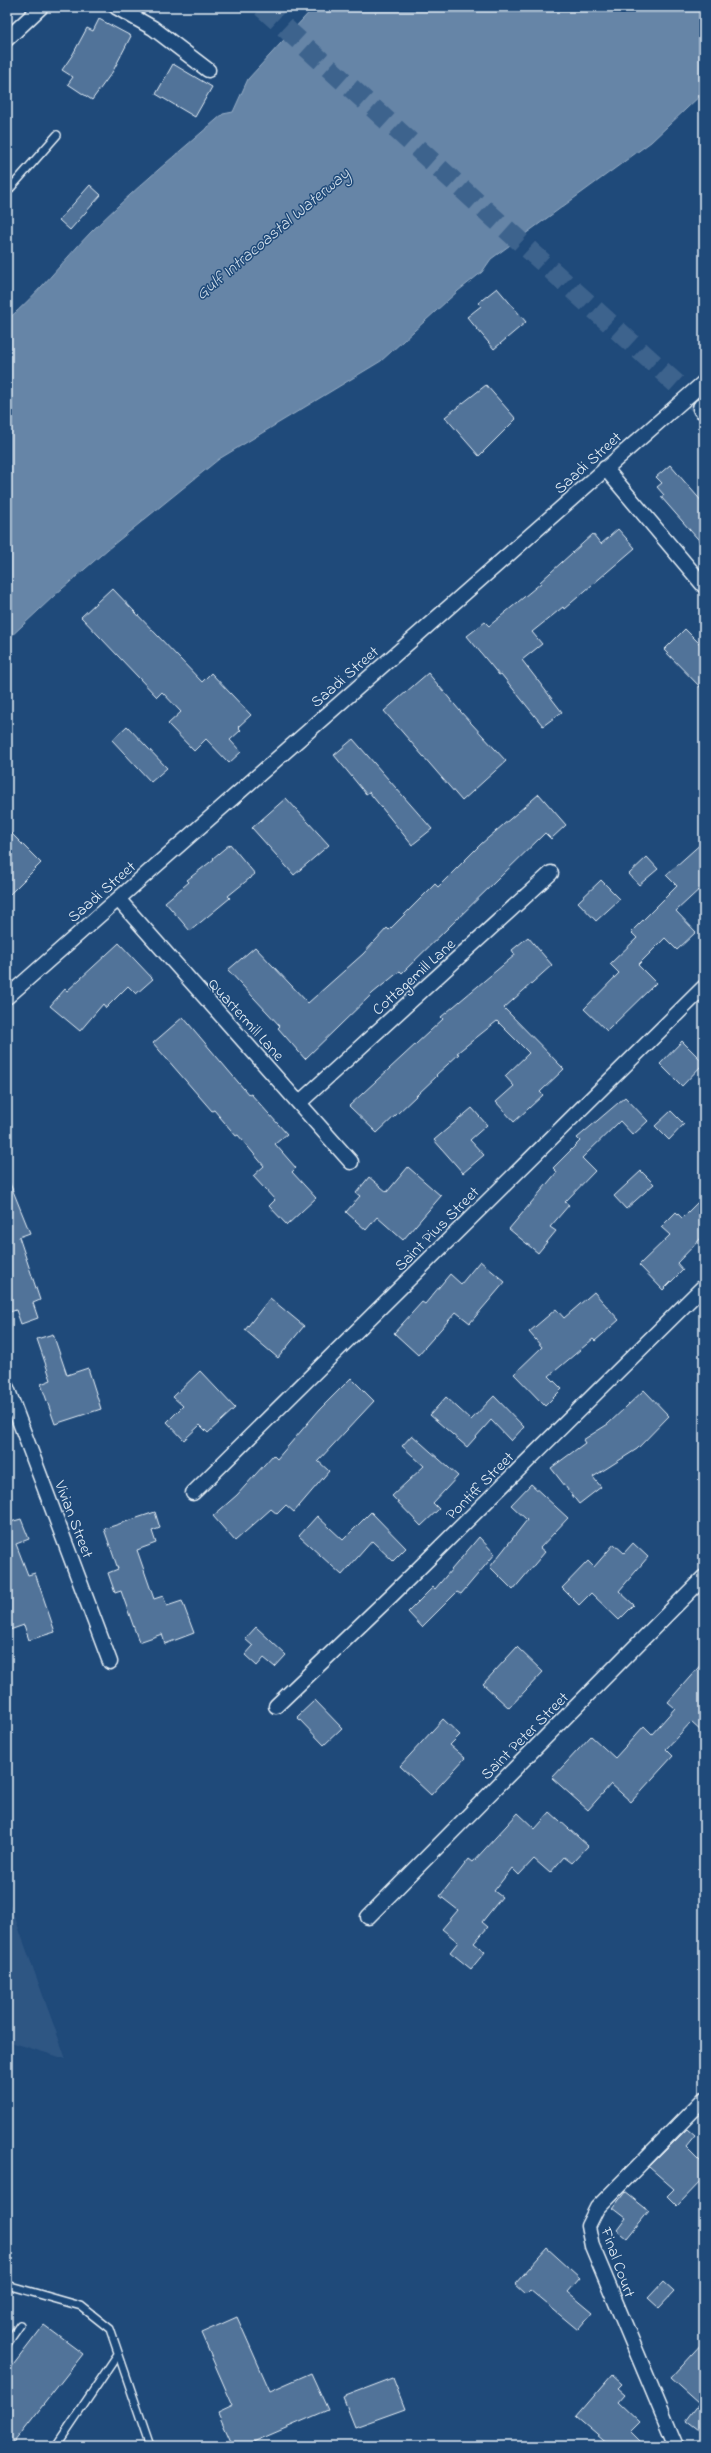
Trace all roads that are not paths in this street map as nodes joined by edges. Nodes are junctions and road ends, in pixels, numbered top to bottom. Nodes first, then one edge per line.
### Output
1 (41, 7) edge
2 (116, 7) edge
3 (7, 39) edge
4 (208, 70) dead end
5 (57, 135) dead end
6 (7, 192) edge
7 (704, 382) edge
8 (605, 468) junction
9 (704, 586) edge
10 (551, 873) dead end
11 (118, 899) junction
12 (704, 987) edge
13 (7, 997) edge
14 (299, 1103) junction
15 (351, 1162) dead end
16 (704, 1286) edge
17 (7, 1388) edge
18 (193, 1494) dead end
19 (704, 1578) edge
20 (110, 1662) dead end
21 (276, 1706) dead end
22 (368, 1917) dead end
23 (704, 2099) edge
24 (7, 2285) edge
25 (20, 2325) dead end
26 (7, 2344) edge
27 (118, 2354) junction
28 (56, 2446) edge
29 (150, 2446) edge
30 (676, 2446) edge

1 - 3 street
2 - 4 street
5 - 6 lane
7 - 8 street, Saadi Street
8 - 9 street
8 - 11 street, Saadi Street
10 - 14 street, Cottagemill Lane
11 - 13 street, Saadi Street
11 - 14 street, Quartermill Lane
12 - 18 street, Saint Pius Street
14 - 15 street, Quartermill Lane
16 - 21 street, Pontiff Street
17 - 20 street, Vivian Street
19 - 22 street, Saint Peter Street
23 - 30 street, Final Court
24 - 27 lane
25 - 26 lane
27 - 28 lane
27 - 29 lane

